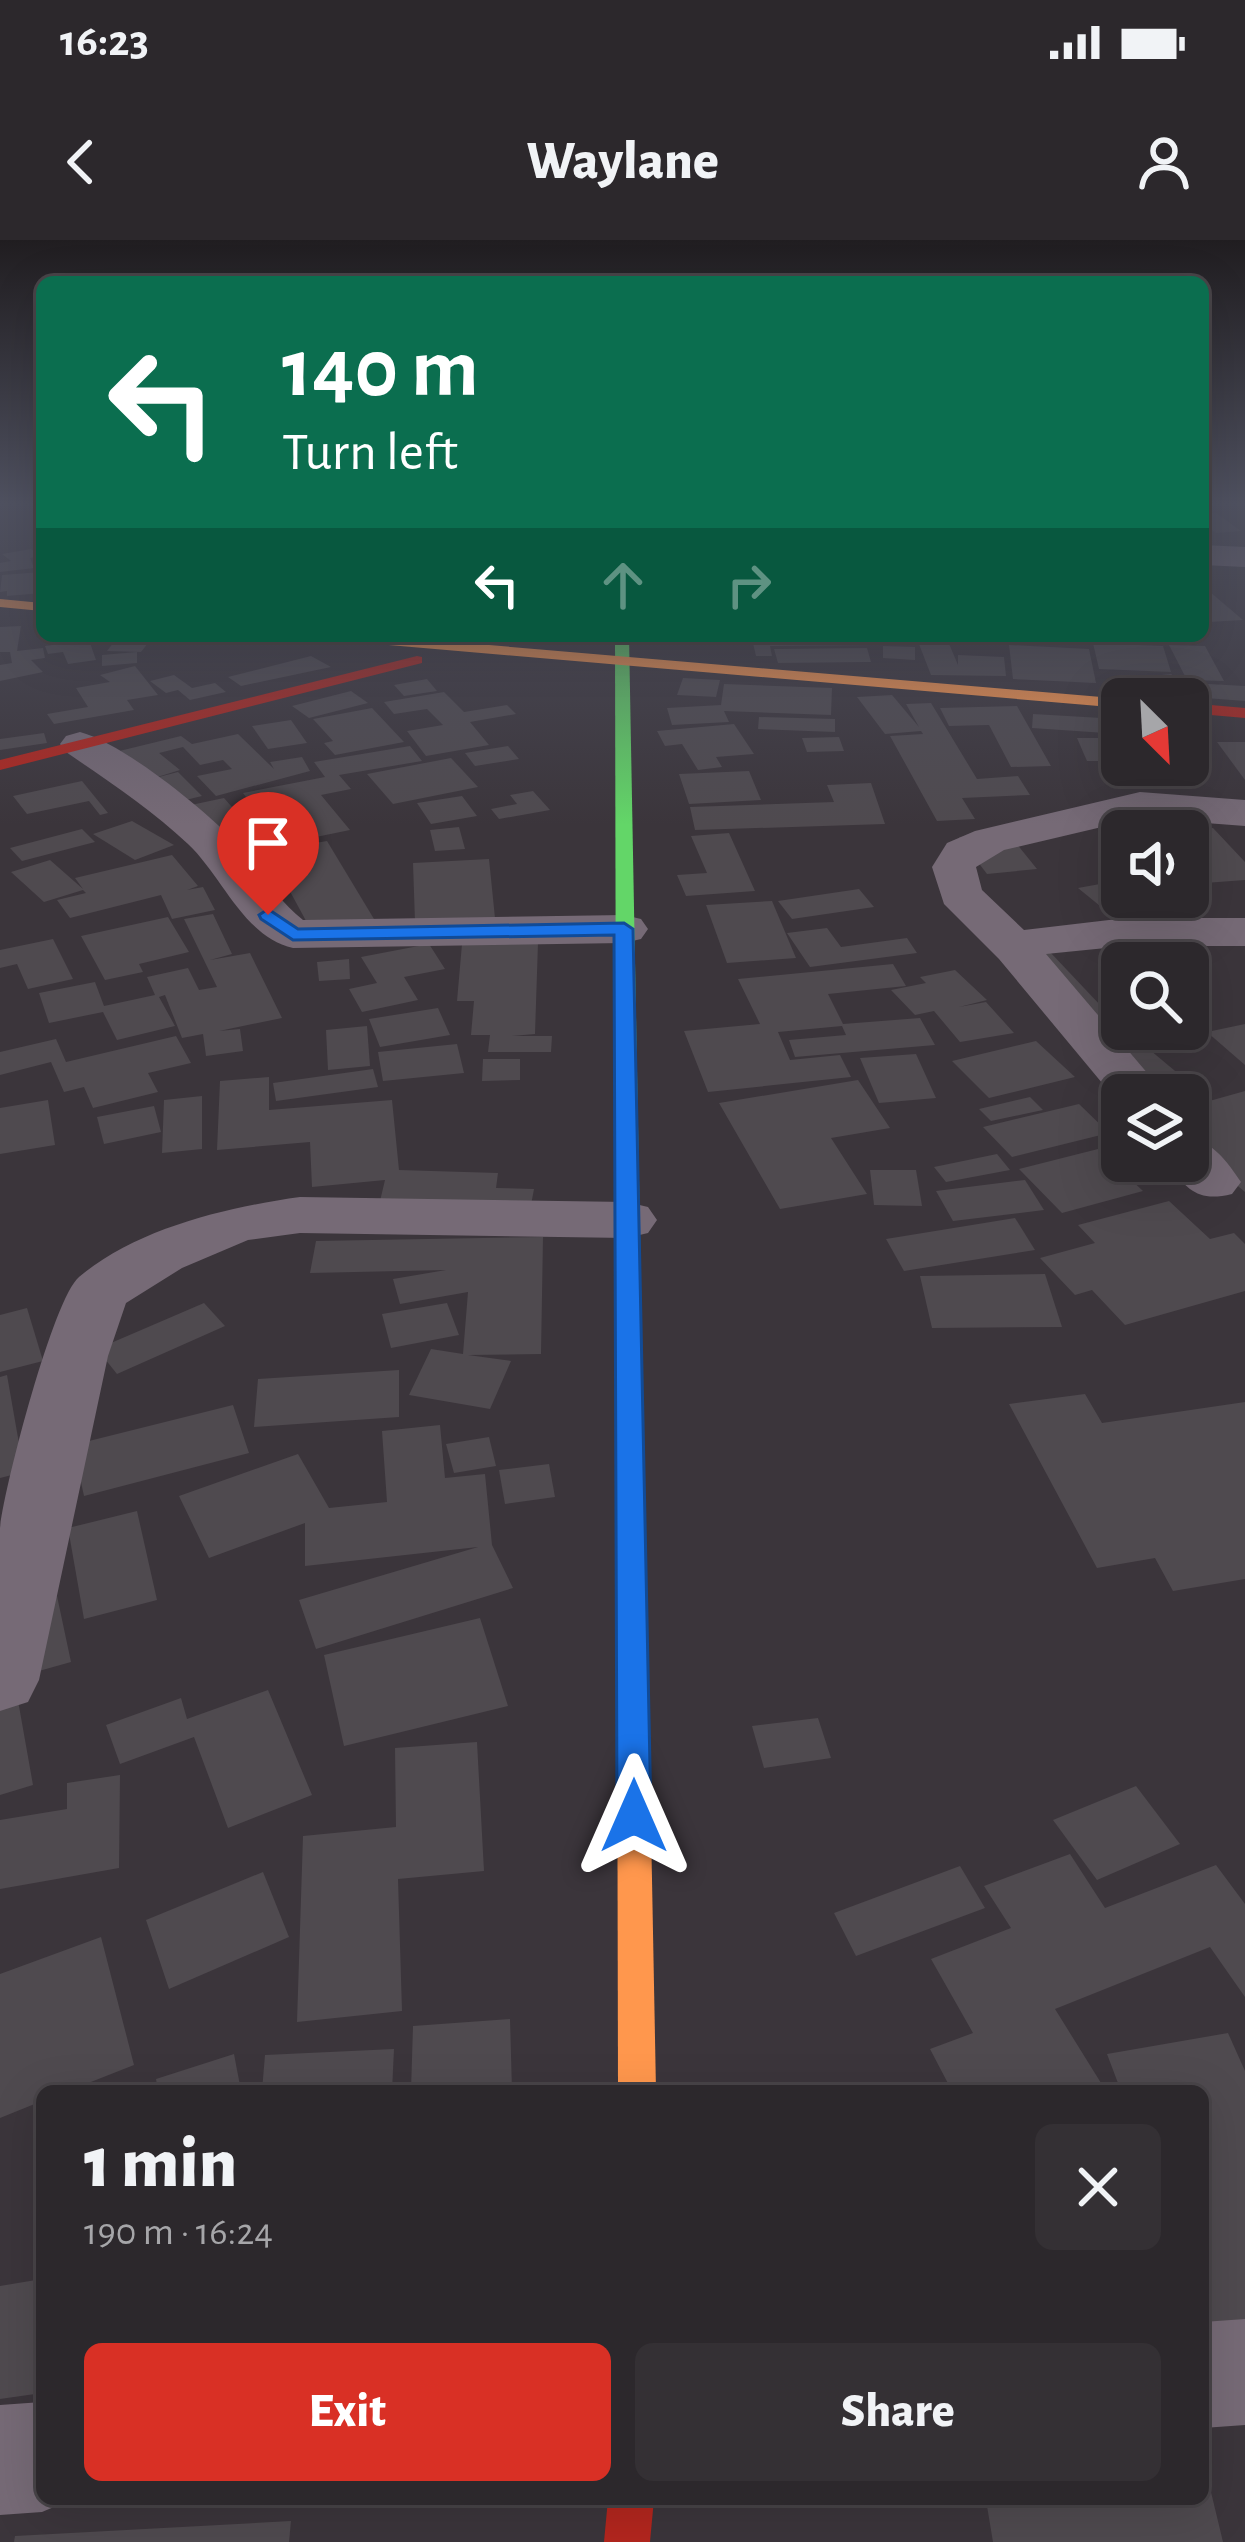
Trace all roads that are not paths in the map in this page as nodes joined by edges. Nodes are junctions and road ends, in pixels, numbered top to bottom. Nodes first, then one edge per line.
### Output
1 (391, 642) edge
2 (621, 648) edge
3 (461, 649) junction
4 (1101, 701) edge
5 (1209, 710) edge
6 (1245, 713) edge
7 (80, 744) junction
8 (0, 765) edge
9 (1245, 813) edge
10 (624, 929) junction
11 (1245, 932) edge
12 (1016, 949) junction
13 (1120, 1074) edge
14 (627, 1220) junction
15 (0, 1680) edge
16 (637, 2085) edge
17 (1245, 2372) edge
18 (1209, 2375) edge
19 (36, 2457) edge
20 (0, 2459) edge
21 (630, 2505) edge
22 (627, 2542) edge

1 - 3 main road
2 - 3 main road
2 - 4 main road
2 - 10 main road
3 - 7 main road
5 - 6 main road
7 - 8 main road
7 - 10 street
9 - 12 street
10 - 14 main road
11 - 12 street
12 - 13 street
14 - 15 street
14 - 16 main road
17 - 18 street
19 - 20 street
21 - 22 main road

